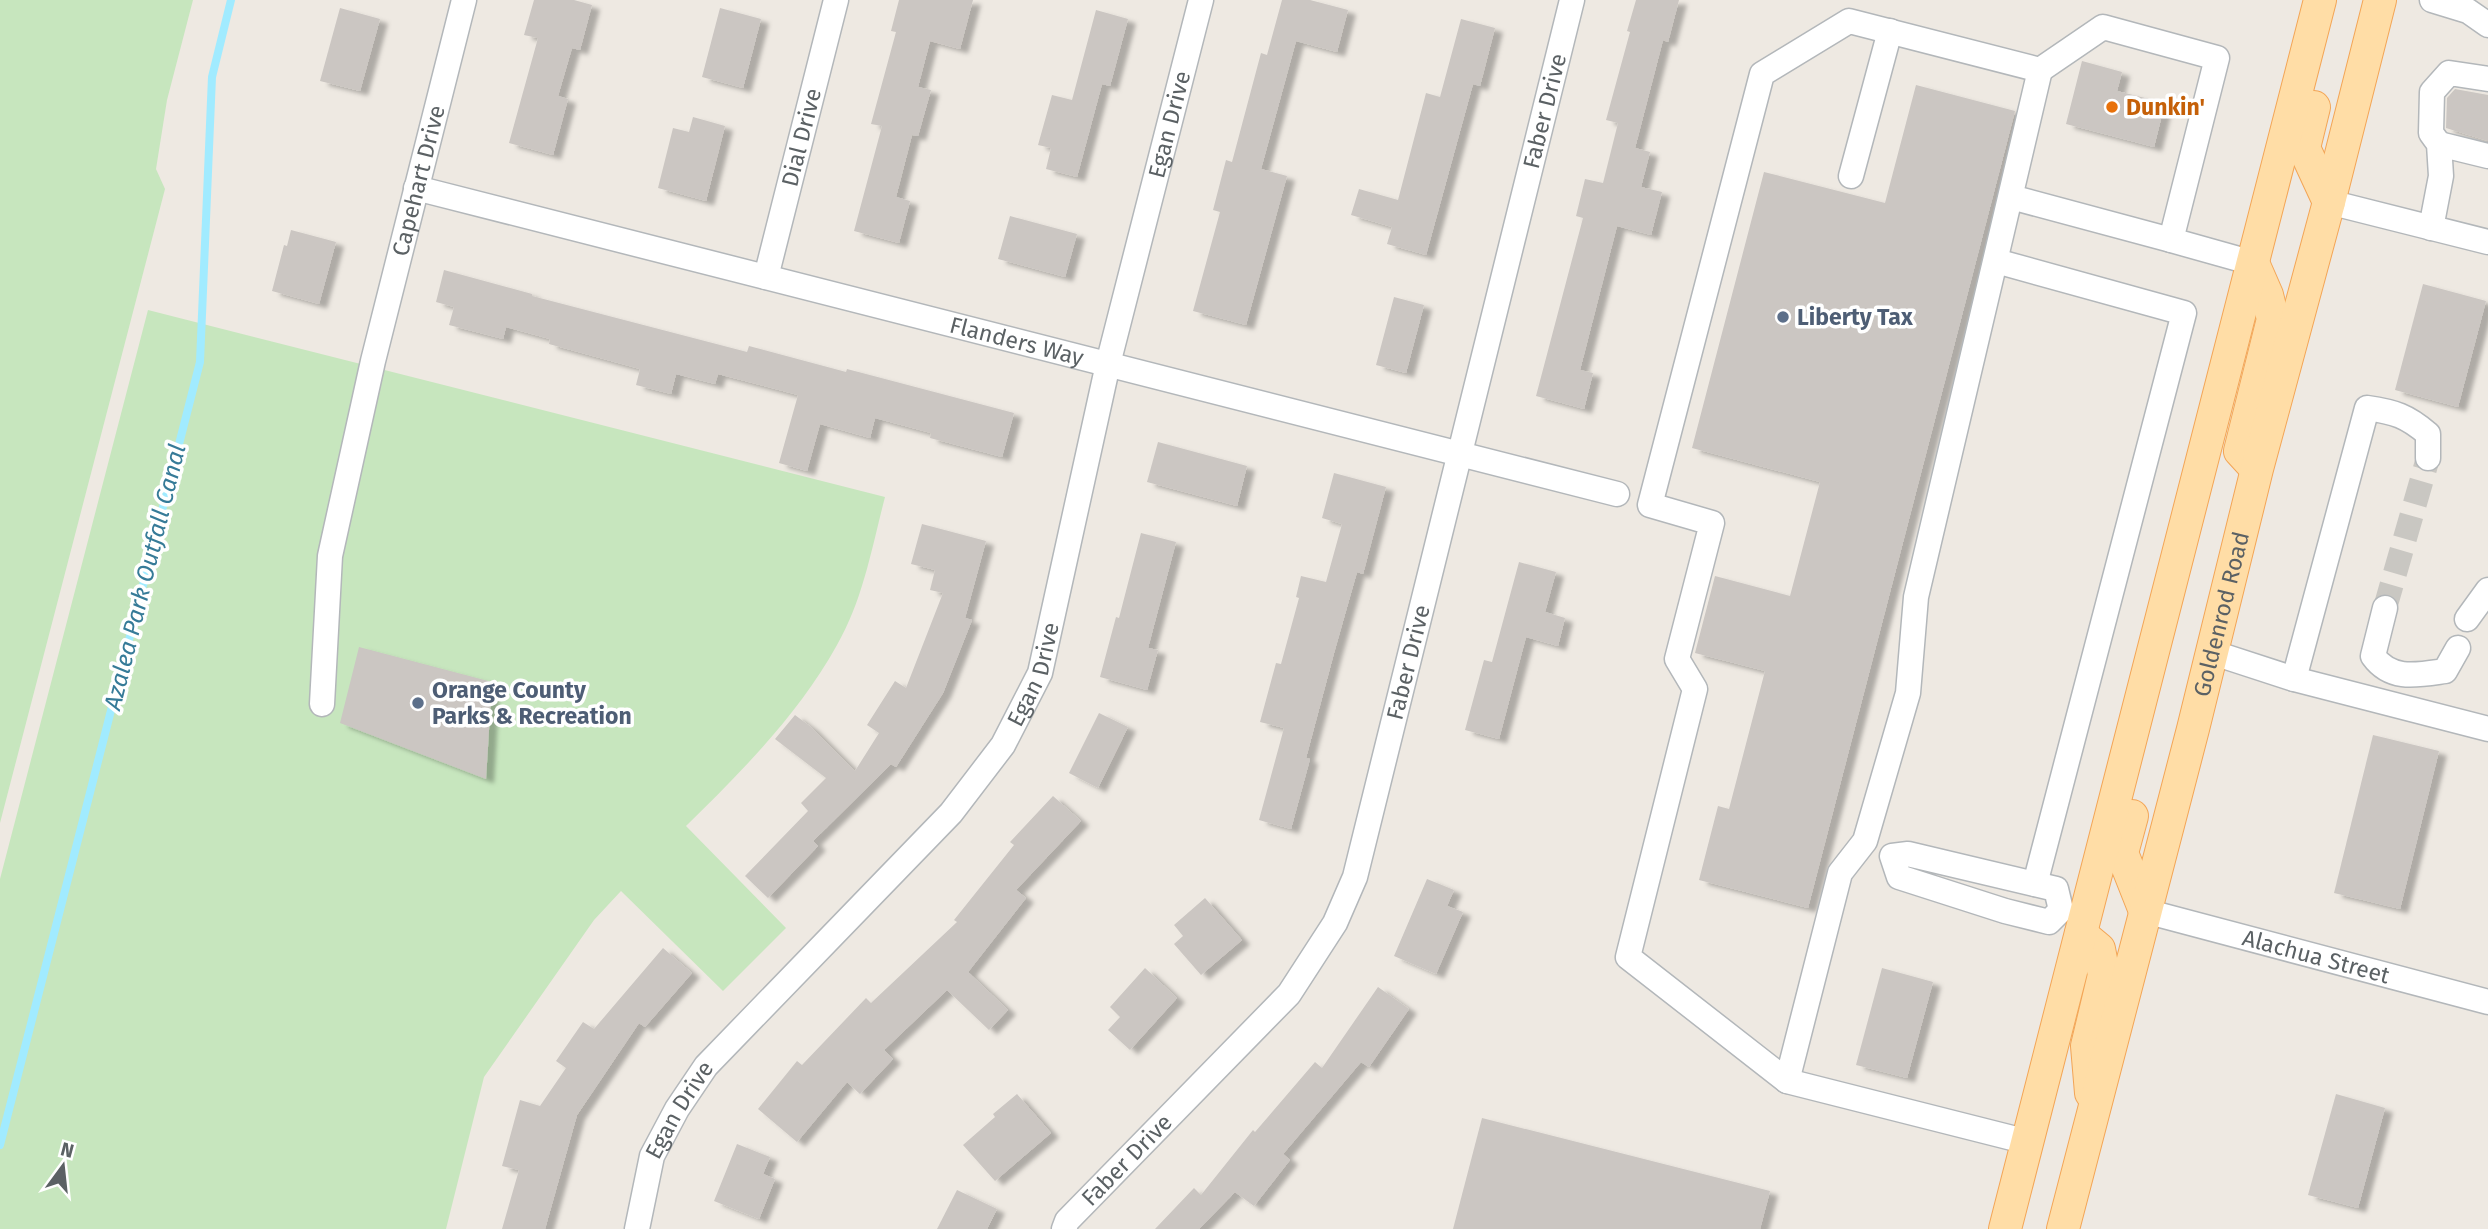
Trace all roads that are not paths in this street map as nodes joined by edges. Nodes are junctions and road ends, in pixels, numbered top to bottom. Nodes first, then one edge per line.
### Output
1 (464, 0) edge
2 (836, 0) edge
3 (1201, 0) edge
4 (1572, 0) edge
5 (2320, 0) edge
6 (2380, 0) edge
7 (2432, 0) edge
8 (2488, 25) edge
9 (1890, 31) junction
10 (2309, 40) junction
11 (2040, 70) junction
12 (2488, 79) edge
13 (2438, 144) junction
14 (2488, 156) edge
15 (1851, 176) dead end
16 (416, 188) junction
17 (2011, 197) junction
18 (2329, 202) junction
19 (2431, 228) junction
20 (2171, 240) junction
21 (2488, 242) edge
22 (1996, 261) junction
23 (2253, 263) junction
24 (766, 277) junction
25 (1108, 365) junction
26 (1460, 454) junction
27 (2428, 458) tunnel mouth
28 (2257, 469) junction
29 (1617, 494) dead end
30 (2488, 590) edge
31 (2385, 608) tunnel mouth
32 (2467, 619) dead end
33 (2458, 649) dead end
34 (2211, 652) junction
35 (2294, 679) junction
36 (322, 704) dead end
37 (2488, 729) edge
38 (2130, 742) junction
39 (1865, 841) junction
40 (1892, 856) junction
41 (2028, 882) junction
42 (2145, 911) junction
43 (2014, 913) junction
44 (2076, 921) junction
45 (2488, 1002) edge
46 (1787, 1081) junction
47 (2093, 1115) junction
48 (2028, 1142) junction
49 (637, 1229) edge
50 (1064, 1229) edge
51 (2005, 1229) edge
52 (2063, 1229) edge

1 - 16 street, Capehart Drive
2 - 24 street, Dial Drive
3 - 25 street, Egan Drive
4 - 26 street, Faber Drive
5 - 10 main road
6 - 18 main road, Goldenrod Road
7 - 8 street
9 - 11 street
9 - 15 street
9 - 46 street
10 - 18 main road
10 - 23 main road
11 - 17 street
11 - 20 street
12 - 13 street
13 - 14 street
13 - 19 street
16 - 24 street, Flanders Way
16 - 36 street, Capehart Drive
17 - 20 street
17 - 22 street
18 - 19 street
18 - 28 main road, Goldenrod Road
19 - 21 street
20 - 23 street
22 - 39 street
22 - 41 street
23 - 28 main road
23 - 38 main road
24 - 25 street, Flanders Way
25 - 26 street, Flanders Way
25 - 49 street, Egan Drive
26 - 29 street, Flanders Way
26 - 50 street, Faber Drive
27 - 35 street
28 - 34 main road, Goldenrod Road
30 - 32 street
31 - 33 street
34 - 35 street
34 - 42 main road, Goldenrod Road
35 - 37 street
38 - 42 main road
38 - 44 main road
39 - 40 street
39 - 46 street
40 - 41 street
40 - 43 street
41 - 43 street
41 - 44 street
42 - 45 street, Alachua Street
42 - 47 main road, Goldenrod Road
43 - 44 street
44 - 47 main road
44 - 48 main road
46 - 48 street
47 - 52 main road, Goldenrod Road
48 - 51 main road

